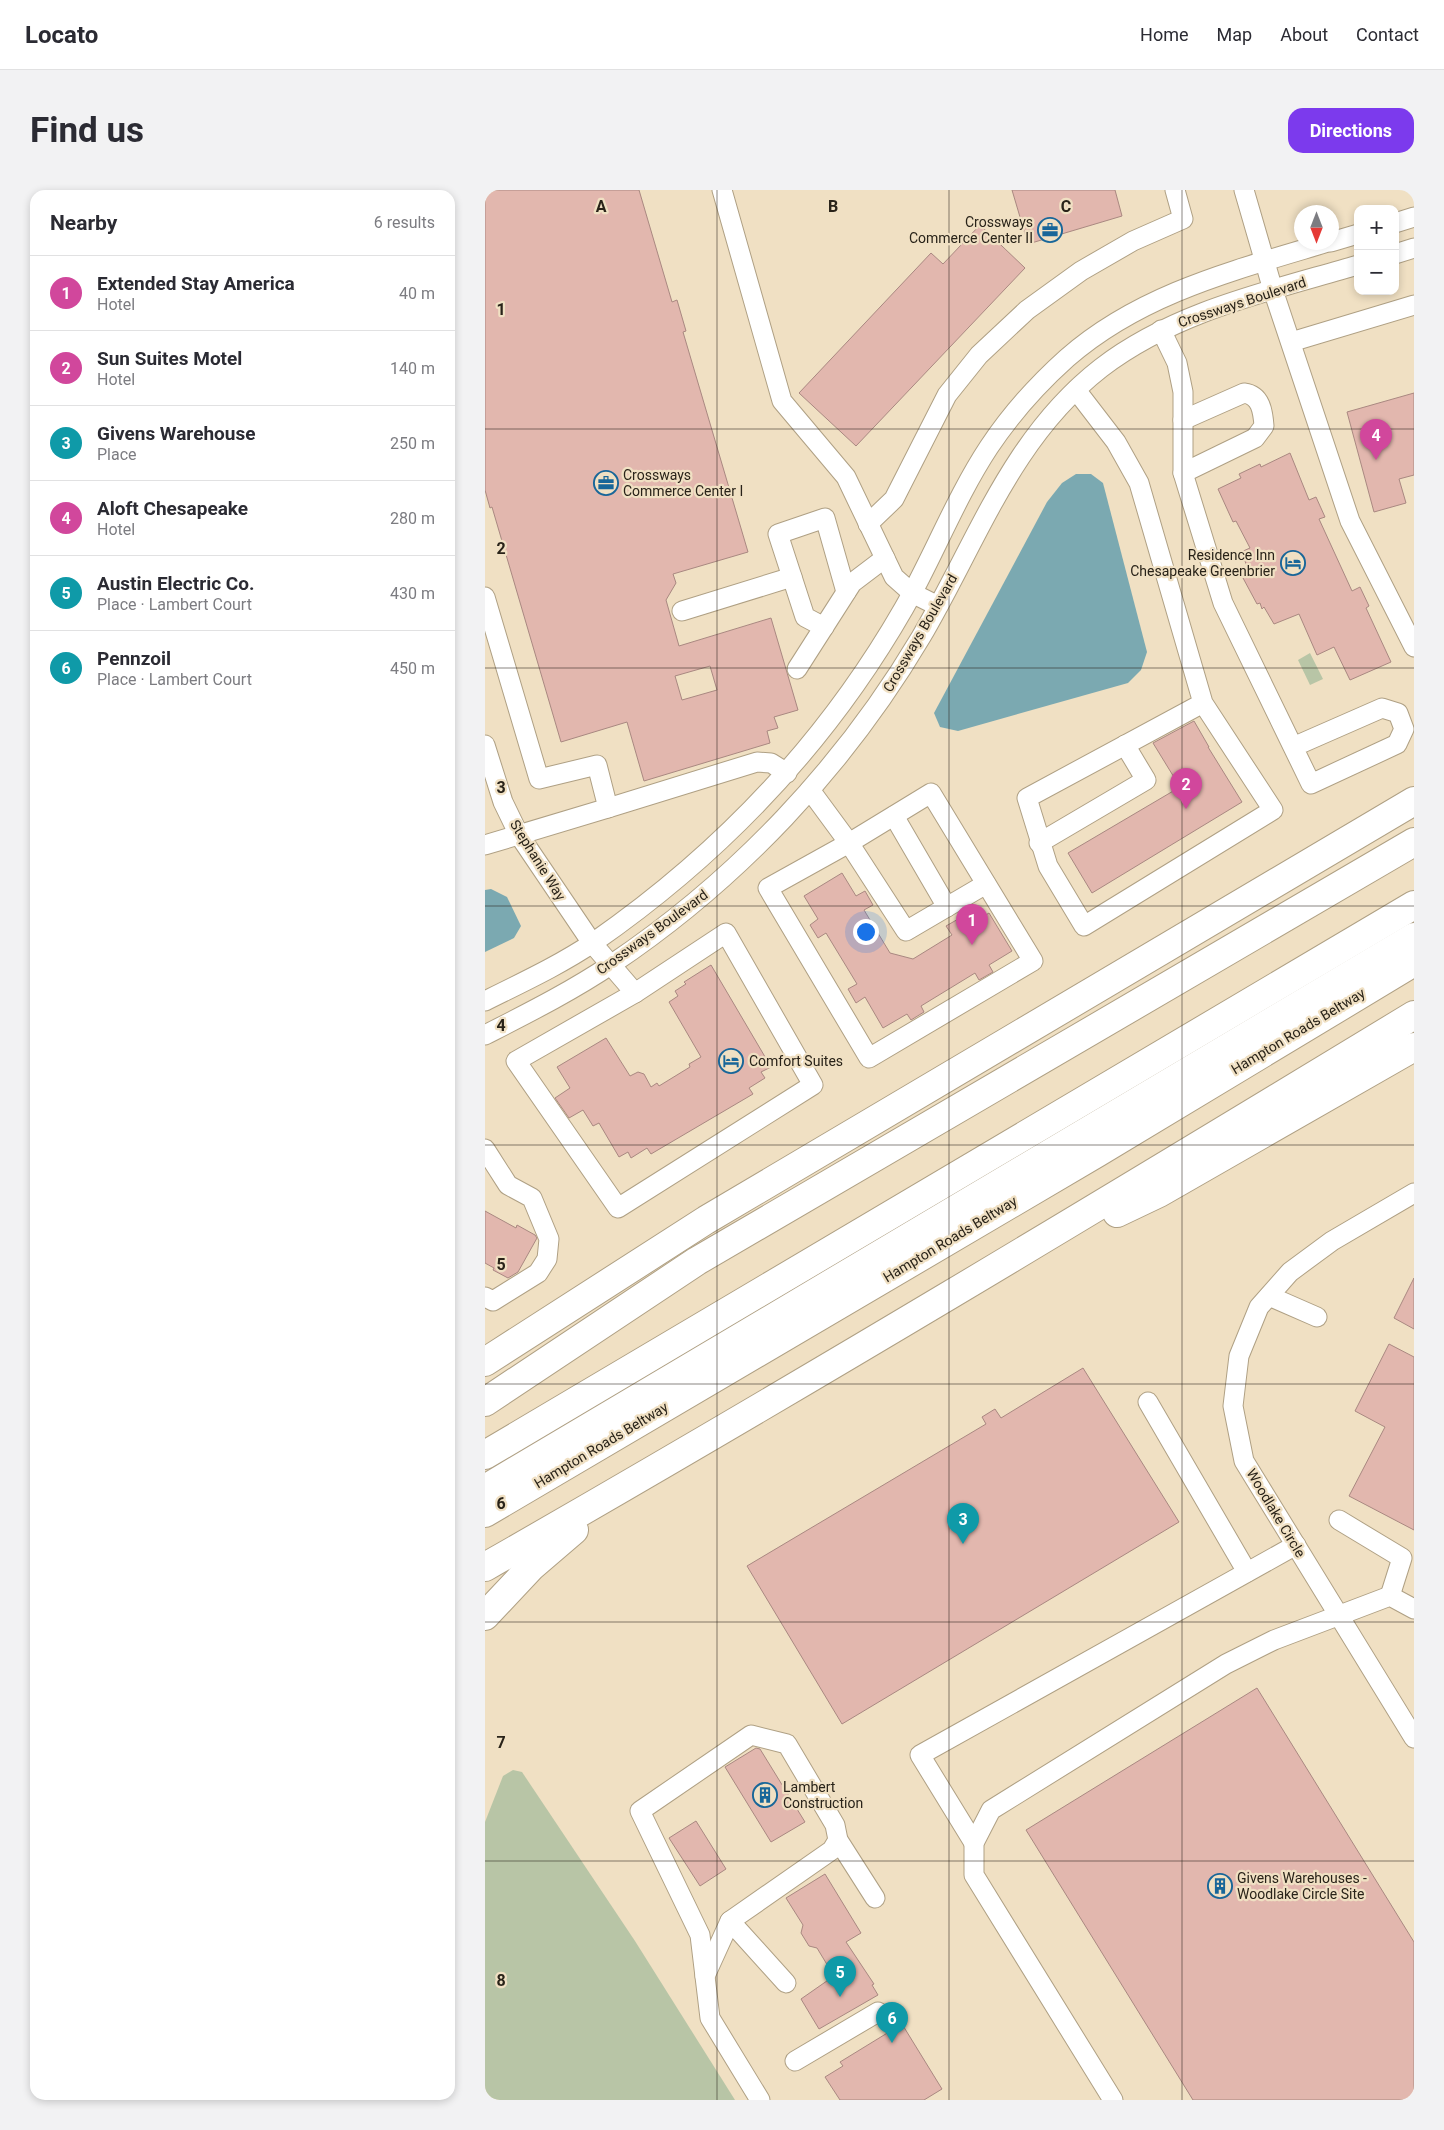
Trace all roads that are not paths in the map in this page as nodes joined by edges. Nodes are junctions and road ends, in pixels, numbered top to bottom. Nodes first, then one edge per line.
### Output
1 (721, 190) edge
2 (1175, 190) edge
3 (1244, 190) edge
4 (1414, 217) edge
5 (1399, 222) edge
6 (1354, 235) edge
7 (1339, 239) edge
8 (1414, 248) edge
9 (1304, 250) edge
10 (1399, 253) edge
11 (1265, 262) junction
12 (1354, 266) edge
13 (1273, 290) junction
14 (1414, 305) edge
15 (1161, 330) junction
16 (1291, 342) junction
17 (1076, 390) junction
18 (1183, 420) junction
19 (1183, 473) junction
20 (869, 524) junction
21 (885, 558) junction
22 (792, 576) junction
23 (846, 592) junction
24 (912, 592) junction
25 (485, 597) edge
26 (938, 606) junction
27 (683, 611) dead end
28 (824, 627) junction
29 (1414, 647) edge
30 (797, 669) dead end
31 (1203, 703) junction
32 (485, 745) edge
33 (1125, 745) junction
34 (1293, 747) junction
35 (787, 772) junction
36 (810, 790) junction
37 (1414, 801) edge
38 (608, 808) junction
39 (894, 816) junction
40 (519, 835) junction
41 (1414, 842) edge
42 (849, 843) junction
43 (1039, 843) junction
44 (485, 845) edge
45 (986, 884) junction
46 (1414, 889) edge
47 (1414, 905) edge
48 (947, 907) junction
49 (1414, 937) edge
50 (592, 943) junction
51 (1414, 962) edge
52 (611, 965) junction
53 (1414, 984) edge
54 (635, 993) junction
55 (485, 1001) edge
56 (1414, 1015) edge
57 (485, 1035) edge
58 (1414, 1047) edge
59 (1246, 1062) junction
60 (485, 1149) edge
61 (1414, 1193) edge
62 (974, 1282) junction
63 (1269, 1296) junction
64 (488, 1302) edge
65 (1317, 1318) dead end
66 (485, 1362) edge
67 (485, 1402) edge
68 (1148, 1402) dead end
69 (485, 1436) edge
70 (704, 1442) junction
71 (485, 1455) edge
72 (485, 1489) edge
73 (485, 1514) edge
74 (1339, 1520) dead end
75 (1296, 1545) junction
76 (485, 1567) edge
77 (1247, 1572) junction
78 (1390, 1596) junction
79 (1414, 1609) edge
80 (1338, 1614) junction
81 (485, 1616) edge
82 (1414, 1738) edge
83 (838, 1840) junction
84 (974, 1843) junction
85 (875, 1898) dead end
86 (730, 1921) junction
87 (705, 1977) junction
88 (786, 1983) dead end
89 (878, 2012) dead end
90 (795, 2061) dead end
91 (760, 2100) edge
92 (1113, 2100) edge

1 - 20 street
2 - 20 street
3 - 11 street
4 - 5 street
6 - 7 street, Crossways Boulevard
8 - 10 street
9 - 11 street, Crossways Boulevard
11 - 13 street
11 - 24 street, Crossways Boulevard
12 - 13 street, Crossways Boulevard
13 - 15 street, Crossways Boulevard
13 - 16 street
14 - 16 street
15 - 17 street, Crossways Boulevard
15 - 18 street
16 - 29 street
17 - 26 street, Crossways Boulevard
17 - 31 street
18 - 19 street
18 - 19 street
19 - 34 street
20 - 21 street
21 - 23 street
21 - 24 street
22 - 23 street
22 - 27 street
22 - 28 street
23 - 28 street
24 - 26 street
24 - 35 street, Crossways Boulevard
25 - 38 street
26 - 36 street, Crossways Boulevard
28 - 30 street
31 - 33 street
31 - 43 street
32 - 40 street, Stephanie Way
33 - 43 street
33 - 43 street
34 - 34 street
35 - 38 street
35 - 50 street, Crossways Boulevard
36 - 42 street
36 - 52 street, Crossways Boulevard
37 - 66 highway
38 - 40 street
39 - 42 street
39 - 45 street
39 - 48 street
40 - 44 street
40 - 50 street, Stephanie Way
41 - 67 highway
42 - 45 street
42 - 48 street
45 - 48 street
46 - 69 highway
47 - 71 highway
49 - 72 highway
50 - 52 street, Stephanie Way
50 - 55 street, Crossways Boulevard
51 - 59 highway, Hampton Roads Beltway
52 - 54 street, Stephanie Way
52 - 57 street, Crossways Boulevard
53 - 59 highway
54 - 54 street
56 - 62 highway
58 - 62 highway
59 - 73 highway, Hampton Roads Beltway
60 - 64 street
61 - 63 street, Woodlake Circle
62 - 70 highway
63 - 65 street
63 - 75 street, Woodlake Circle
68 - 77 street
70 - 76 highway
70 - 81 highway
74 - 78 street
75 - 77 street
75 - 80 street, Woodlake Circle
77 - 84 street
78 - 79 street
78 - 80 street
80 - 82 street, Woodlake Circle
80 - 84 street
83 - 85 street
83 - 86 street
83 - 87 street
84 - 92 street
86 - 87 street
86 - 88 street
87 - 91 street
89 - 90 street

